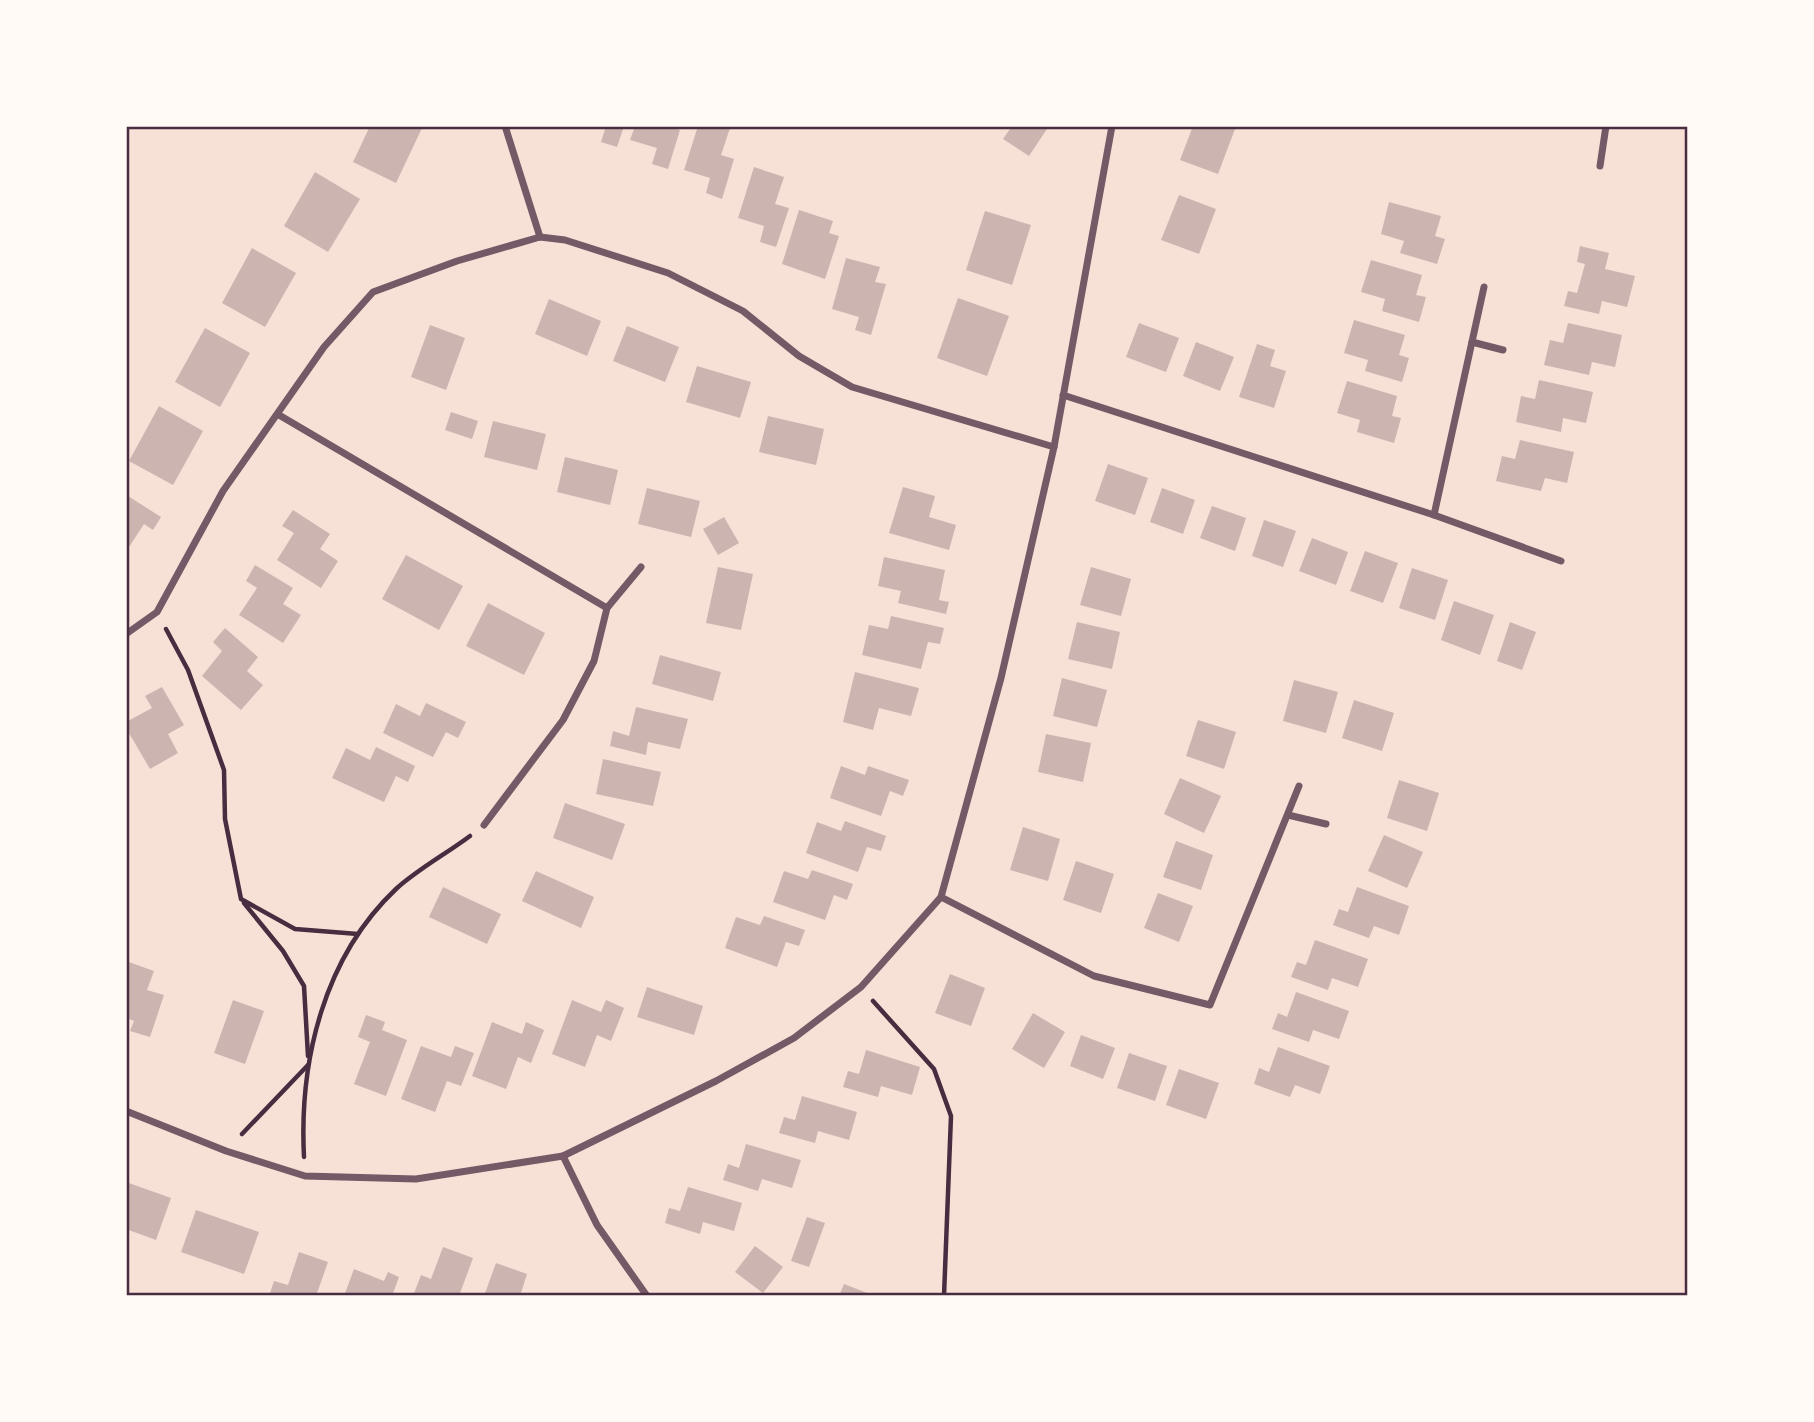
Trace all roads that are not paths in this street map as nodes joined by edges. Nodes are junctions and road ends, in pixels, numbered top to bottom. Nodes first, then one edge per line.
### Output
1 (505, 126) edge
2 (1112, 126) edge
3 (1606, 126) edge
4 (1600, 166) dead end
5 (540, 237) junction
6 (1484, 287) dead end
7 (1472, 342) junction
8 (1503, 350) dead end
9 (1063, 395) junction
10 (279, 415) junction
11 (1054, 447) junction
12 (1434, 515) junction
13 (1561, 561) dead end
14 (642, 566) dead end
15 (607, 608) junction
16 (126, 634) edge
17 (1299, 786) dead end
18 (1288, 815) junction
19 (1326, 824) dead end
20 (484, 825) road end
21 (941, 897) junction
22 (126, 1111) edge
23 (562, 1156) junction
24 (647, 1296) edge

1 - 5 street
2 - 9 street
3 - 4 street
5 - 10 street
5 - 11 street
6 - 7 street
7 - 8 street
7 - 12 street
9 - 11 street
9 - 12 street
10 - 15 street
10 - 16 street
11 - 21 street
12 - 13 street
14 - 15 street
15 - 20 street
17 - 18 street
18 - 19 street
18 - 21 street
21 - 23 street
22 - 23 street
23 - 24 street

